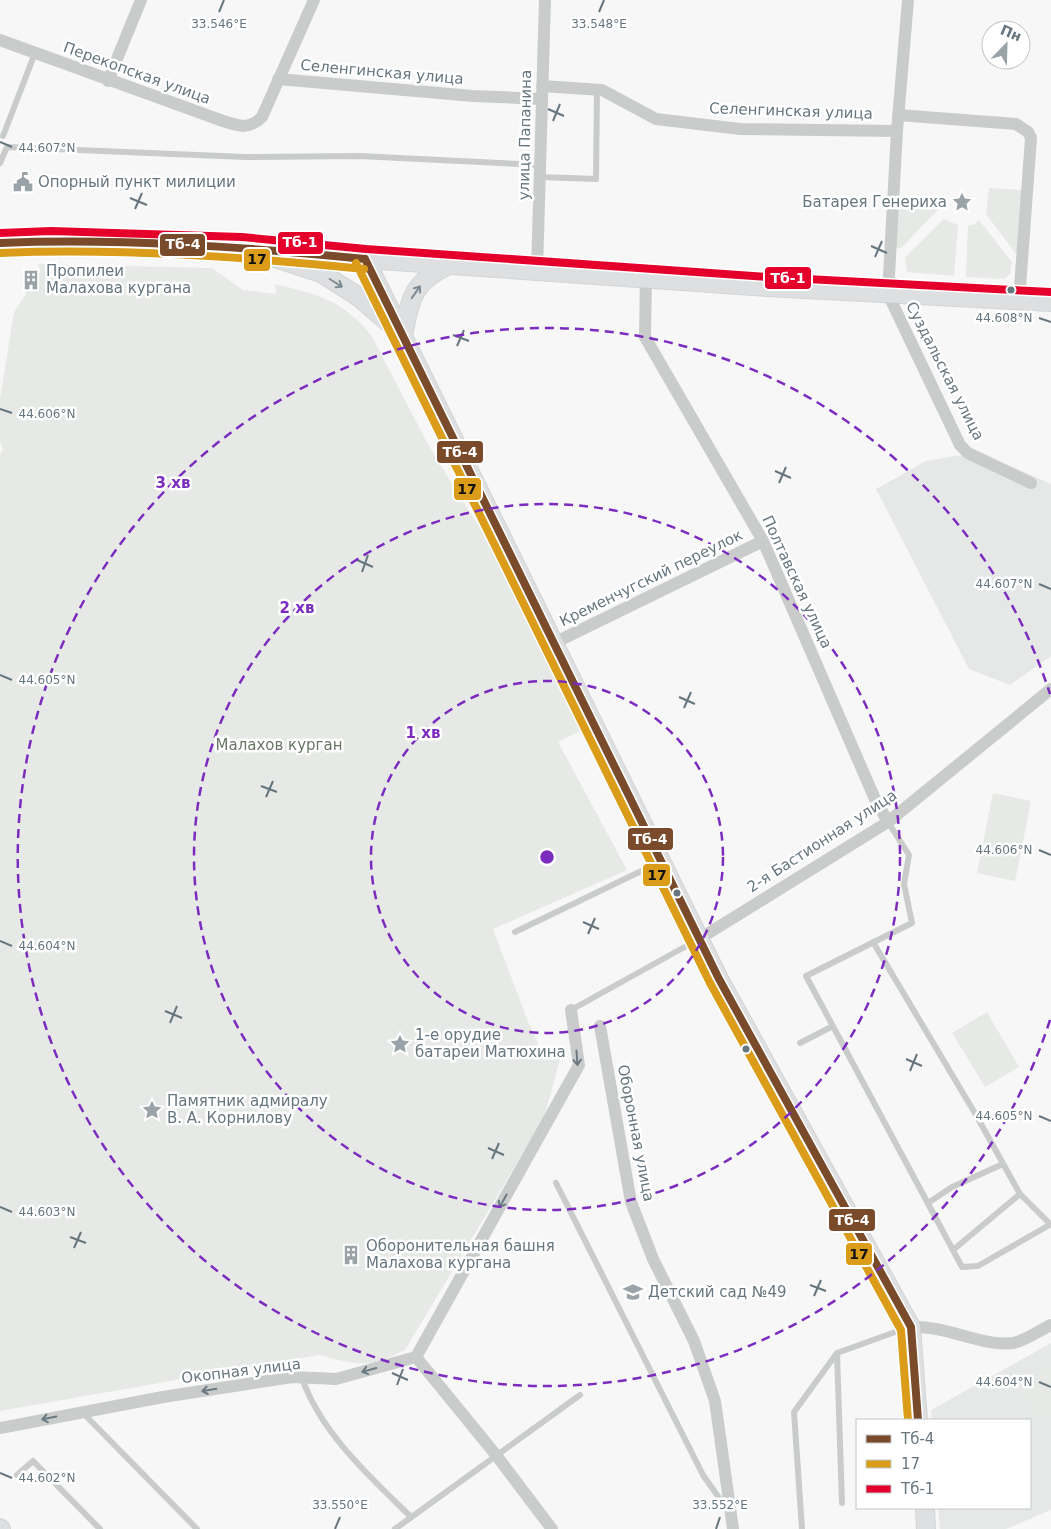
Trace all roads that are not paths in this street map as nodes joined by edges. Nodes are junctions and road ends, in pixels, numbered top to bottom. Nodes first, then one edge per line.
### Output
1 (142, 0) edge
2 (314, 0) edge
3 (545, 0) edge
4 (908, 0) edge
5 (0, 40) edge
6 (36, 54) junction
7 (278, 79) junction
8 (108, 81) junction
9 (542, 86) junction
10 (597, 89) junction
11 (542, 99) junction
12 (898, 115) junction
13 (897, 131) junction
14 (3, 136) dead end
15 (0, 163) edge
16 (540, 171) junction
17 (0, 243) edge
18 (242, 247) junction
19 (365, 259) junction
20 (451, 265) junction
21 (537, 270) junction
22 (646, 278) junction
23 (888, 294) junction
24 (1019, 301) junction
25 (1051, 302) edge
26 (403, 335) junction
27 (1031, 483) dead end
28 (763, 541) junction
29 (554, 644) junction
30 (1051, 689) edge
31 (888, 822) junction
32 (661, 861) junction
33 (515, 932) dead end
34 (699, 939) junction
35 (873, 942) junction
36 (571, 1010) joint
37 (600, 1026) dead end
38 (833, 1026) junction
39 (800, 1043) dead end
40 (1003, 1164) junction
41 (556, 1183) dead end
42 (1020, 1194) junction
43 (928, 1203) junction
44 (1050, 1224) edge
45 (953, 1250) junction
46 (1051, 1325) edge
47 (911, 1327) junction
48 (837, 1353) junction
49 (416, 1357) junction
50 (302, 1378) junction
51 (580, 1394) dead end
52 (82, 1412) junction
53 (918, 1419) edge
54 (0, 1428) edge
55 (496, 1454) junction
56 (17, 1475) dead end
57 (842, 1502) dead end
58 (924, 1509) edge
59 (730, 1514) junction
60 (410, 1516) junction
61 (100, 1529) edge
62 (197, 1529) edge
63 (395, 1529) edge
64 (552, 1529) edge
65 (732, 1529) edge
66 (802, 1529) edge
67 (926, 1529) edge

1 - 8 street
2 - 7 street
3 - 9 street, улица Папанина
4 - 12 street
5 - 6 street, Перекопская улица
6 - 8 street, Перекопская улица
6 - 14 lane
7 - 8 street, Перекопская улица
7 - 11 street, Селенгинская улица
9 - 10 street, Селенгинская улица
9 - 11 street, улица Папанина
10 - 13 street, Селенгинская улица
10 - 16 lane
11 - 16 street, улица Папанина
12 - 13 street
12 - 24 street
13 - 23 street
15 - 16 lane
16 - 21 street, улица Папанина
17 - 18 main road
18 - 19 main road
18 -> 26 main road
19 - 20 main road
19 - 26 main road
20 - 21 main road
26 -> 20 main road
21 - 22 main road
22 - 23 main road
22 - 28 street, Полтавская улица
23 - 24 main road
23 - 27 street, Суздальская улица
24 - 25 main road
26 - 29 main road
28 - 29 street, Кременчугский переулок
28 - 31 street, Полтавская улица
29 - 32 main road
30 - 31 street, 2-я Бастионная улица
31 - 34 street, 2-я Бастионная улица
31 - 35 lane
32 - 33 lane
32 - 34 main road
34 - 36 lane
34 - 47 main road
35 - 38 lane
35 - 40 lane
36 -> 49 street
37 - 59 street, Оборонная улица
38 - 39 lane
38 - 43 lane
40 - 42 lane
40 - 43 lane
41 - 59 lane
42 - 44 lane
42 - 45 lane
43 - 45 lane
44 - 45 lane
46 - 47 street
47 - 48 lane
47 - 53 main road
48 - 57 lane
48 - 66 lane
49 -> 50 street, Окопная улица
49 - 55 street
50 -> 52 street, Окопная улица
50 - 60 lane
51 - 55 lane
52 -> 54 street, Окопная улица
52 - 62 lane
55 - 60 lane
55 - 64 street
56 - 61 lane
58 - 67 main road
59 - 65 street, Оборонная улица
60 - 63 lane

